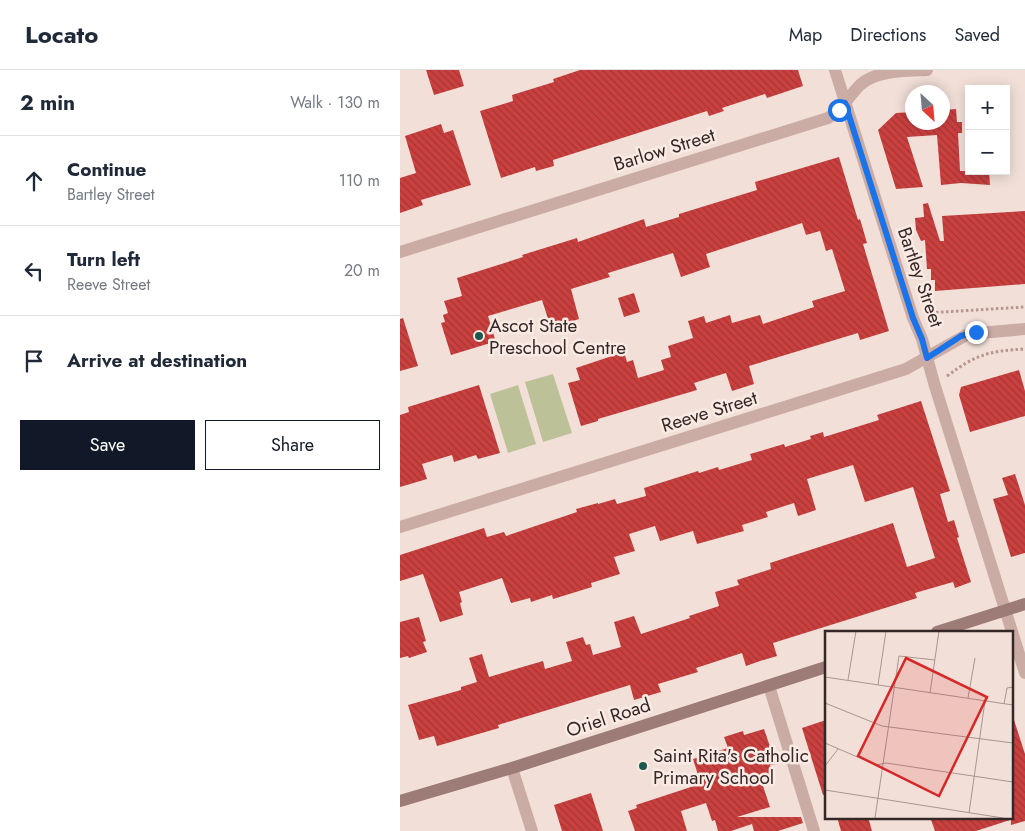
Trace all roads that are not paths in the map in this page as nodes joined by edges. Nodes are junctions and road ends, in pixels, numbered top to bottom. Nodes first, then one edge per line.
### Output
1 (835, 70) edge
2 (927, 70) edge
3 (845, 103) junction
4 (400, 252) edge
5 (1025, 329) edge
6 (927, 358) junction
7 (400, 527) edge
8 (1025, 604) edge
9 (1006, 610) junction
10 (940, 631) edge
11 (825, 667) edge
12 (1025, 672) edge
13 (769, 686) junction
14 (512, 768) junction
15 (400, 801) edge
16 (532, 831) edge
17 (814, 831) edge

1 - 3 street, Bartley Street
2 - 3 street, Barlow Street
3 - 4 street, Barlow Street
3 - 6 street, Bartley Street
5 - 6 street, Reeve Street
6 - 7 street, Reeve Street
6 - 9 street, Bartley Street
8 - 9 street
9 - 10 street
9 - 12 street, Bartley Street
11 - 13 street, Oriel Road
13 - 14 street, Oriel Road
13 - 17 street
14 - 15 street, Oriel Road
14 - 16 street

